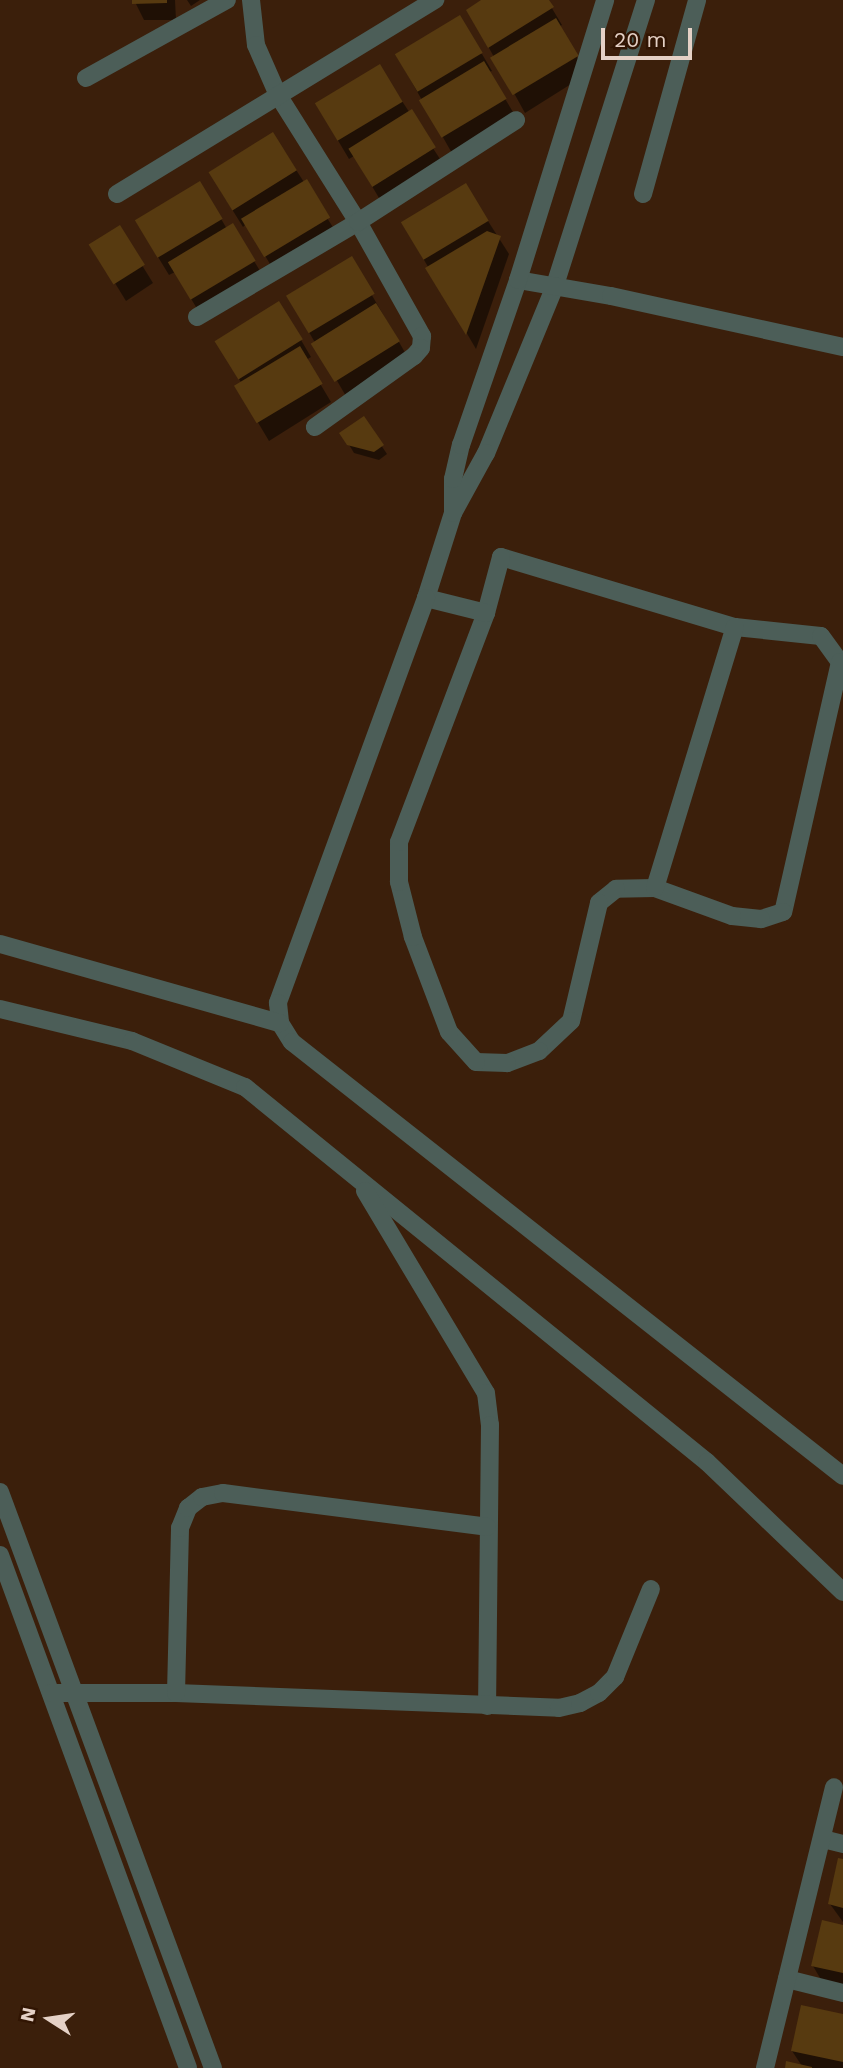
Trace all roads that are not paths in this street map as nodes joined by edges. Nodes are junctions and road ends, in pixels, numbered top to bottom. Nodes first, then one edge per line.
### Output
1 (227, 0) edge
2 (251, 0) edge
3 (435, 0) edge
4 (605, 0) edge
5 (646, 0) edge
6 (697, 0) edge
7 (86, 78) dead end
8 (278, 95) junction
9 (516, 120) dead end
10 (117, 194) dead end
11 (643, 194) dead end
12 (358, 222) junction
13 (518, 280) junction
14 (555, 286) junction
15 (197, 317) dead end
16 (843, 348) edge
17 (315, 427) dead end
18 (453, 513) junction
19 (426, 598) junction
20 (486, 613) junction
21 (735, 627) junction
22 (655, 888) junction
23 (0, 944) edge
24 (0, 1009) edge
25 (280, 1023) junction
26 (357, 1178) junction
27 (843, 1476) edge
28 (0, 1492) edge
29 (487, 1527) junction
30 (0, 1555) edge
31 (651, 1590) dead end
32 (843, 1592) edge
33 (75, 1692) junction
34 (51, 1693) junction
35 (176, 1693) junction
36 (487, 1706) junction
37 (834, 1787) dead end
38 (823, 1839) junction
39 (843, 1844) edge
40 (787, 1979) junction
41 (843, 1993) edge
42 (188, 2068) edge
43 (213, 2068) edge
44 (765, 2068) edge

1 - 7 street
2 - 8 street
3 - 8 street
4 - 13 street
5 - 14 street
6 - 11 street
8 - 10 street
8 - 12 street
9 - 12 street
12 - 15 street
12 - 17 street
13 - 14 street
13 - 18 street
14 - 16 street
14 - 18 street
18 - 19 street
19 - 20 street
19 - 25 street
20 - 21 street
20 - 22 street
21 - 22 street
21 - 22 street
23 - 25 street
24 - 26 street
25 - 27 street
26 - 29 street
26 - 32 street
28 - 33 street
29 - 35 street
29 - 36 street
30 - 34 street
31 - 36 street
33 - 34 street
33 - 35 street
33 - 43 street
34 - 42 street
35 - 36 street
37 - 38 street
38 - 39 street
38 - 40 street
40 - 41 street
40 - 44 street

